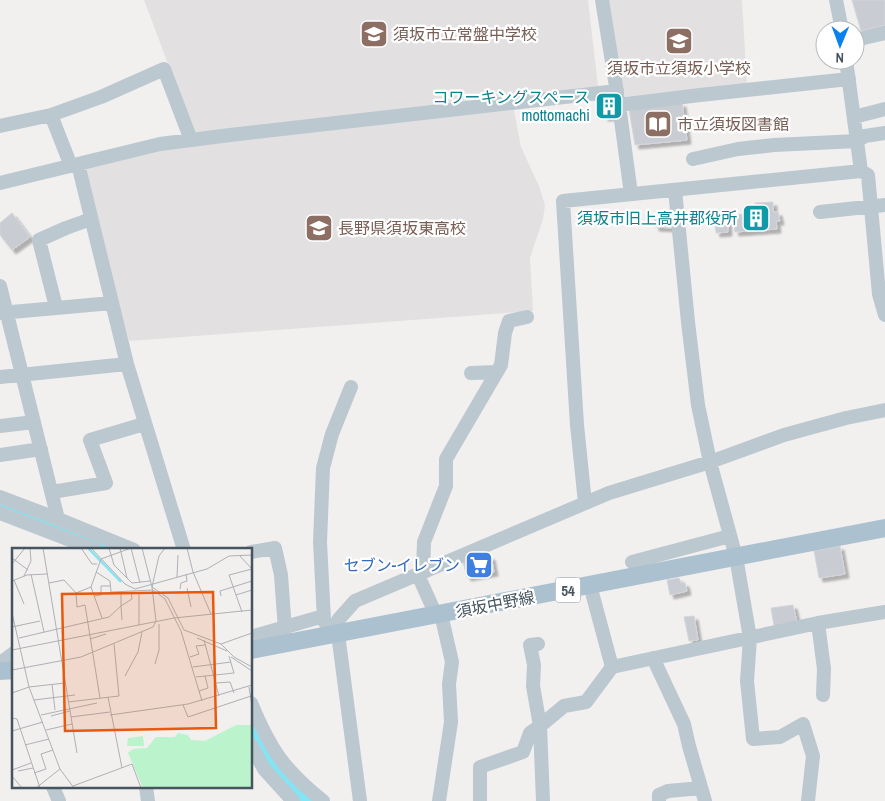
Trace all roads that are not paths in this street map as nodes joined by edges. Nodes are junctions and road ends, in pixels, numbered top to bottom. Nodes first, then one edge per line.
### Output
1 (602, 0) edge
2 (836, 0) edge
3 (840, 20) edge
4 (885, 33) edge
5 (865, 38) edge
6 (848, 70) edge
7 (849, 79) junction
8 (617, 91) junction
9 (619, 106) junction
10 (885, 109) edge
11 (51, 115) junction
12 (854, 117) junction
13 (0, 126) edge
14 (885, 133) edge
15 (191, 140) junction
16 (857, 141) junction
17 (693, 159) dead end
18 (74, 165) junction
19 (861, 171) junction
20 (0, 183) edge
21 (675, 190) junction
22 (631, 194) junction
23 (878, 206) edge
24 (820, 212) dead end
25 (91, 219) junction
26 (882, 280) edge
27 (0, 286) edge
28 (112, 303) junction
29 (56, 308) junction
30 (3, 313) edge
31 (885, 315) edge
32 (526, 317) dead end
33 (127, 364) junction
34 (497, 372) junction
35 (471, 373) dead end
36 (22, 375) junction
37 (0, 377) edge
38 (351, 387) dead end
39 (885, 410) edge
40 (34, 422) junction
41 (144, 424) junction
42 (0, 426) edge
43 (41, 449) junction
44 (0, 455) edge
45 (710, 462) junction
46 (52, 492) junction
47 (0, 497) edge
48 (585, 503) junction
49 (0, 514) edge
50 (885, 528) edge
51 (65, 532) edge
52 (730, 536) junction
53 (93, 548) edge
54 (126, 548) edge
55 (183, 548) edge
56 (252, 552) edge
57 (736, 557) junction
58 (632, 562) dead end
59 (420, 574) junction
60 (590, 585) junction
61 (885, 612) edge
62 (439, 615) junction
63 (324, 620) junction
64 (818, 624) junction
65 (338, 634) junction
66 (286, 636) junction
67 (252, 637) edge
68 (750, 638) junction
69 (538, 644) dead end
70 (252, 650) edge
71 (12, 654) edge
72 (653, 658) junction
73 (0, 663) edge
74 (612, 667) junction
75 (823, 695) dead end
76 (252, 705) edge
77 (540, 726) junction
78 (252, 747) edge
79 (53, 788) edge
80 (146, 788) edge
81 (703, 794) edge
82 (59, 801) edge
83 (148, 801) edge
84 (292, 801) edge
85 (323, 801) edge
86 (360, 801) edge
87 (439, 801) edge
88 (480, 801) edge
89 (543, 801) edge
90 (659, 801) edge
91 (808, 801) edge

1 - 8 street
2 - 3 street
4 - 5 street
6 - 7 street
7 - 9 street
7 - 12 street
8 - 9 street
8 - 15 street
9 - 22 street
10 - 12 street
11 - 13 street
11 - 15 street
11 - 18 street
12 - 16 street
14 - 16 street
15 - 18 street
16 - 17 street
16 - 19 street
18 - 20 street
18 - 25 street
19 - 21 street
19 - 23 street
21 - 22 street
21 - 45 street
22 - 48 street
23 - 24 street
23 - 26 street
25 - 28 street
25 - 29 street
26 - 31 street
27 - 30 street
28 - 29 street
28 - 33 street
29 - 30 street
30 - 36 street
32 - 34 street
33 - 36 street
33 - 41 street
34 - 35 street
34 - 59 street
36 - 37 street
36 - 40 street
38 - 63 street
39 - 45 street
40 - 42 street
40 - 43 street
41 - 46 street
41 - 55 street
43 - 44 street
43 - 46 street
45 - 48 street
45 - 52 street
46 - 51 street
47 - 51 street
48 - 59 street
49 - 51 street
50 - 57 main road, 須坂中野線 / 54
51 - 53 street
51 - 54 street
52 - 57 street
52 - 58 street
56 - 66 street
57 - 60 main road, 須坂中野線 / 54
57 - 68 street
59 - 62 street
59 - 65 street
60 - 62 main road, 須坂中野線 / 54
60 - 74 street
61 - 64 street
62 - 65 main road, 須坂中野線 / 54
62 - 87 street
63 - 65 street
63 - 66 street
64 - 68 street
64 - 75 street
65 - 66 main road, 須坂中野線 / 54
65 - 86 street
66 - 67 street
66 - 70 main road, 須坂中野線 / 54
68 - 72 street
68 - 91 street
69 - 77 street
71 - 73 street
72 - 74 street
72 - 81 street
74 - 77 street
76 - 85 street
77 - 88 street
77 - 89 street
78 - 84 street
79 - 82 street
80 - 83 street
81 - 90 street

